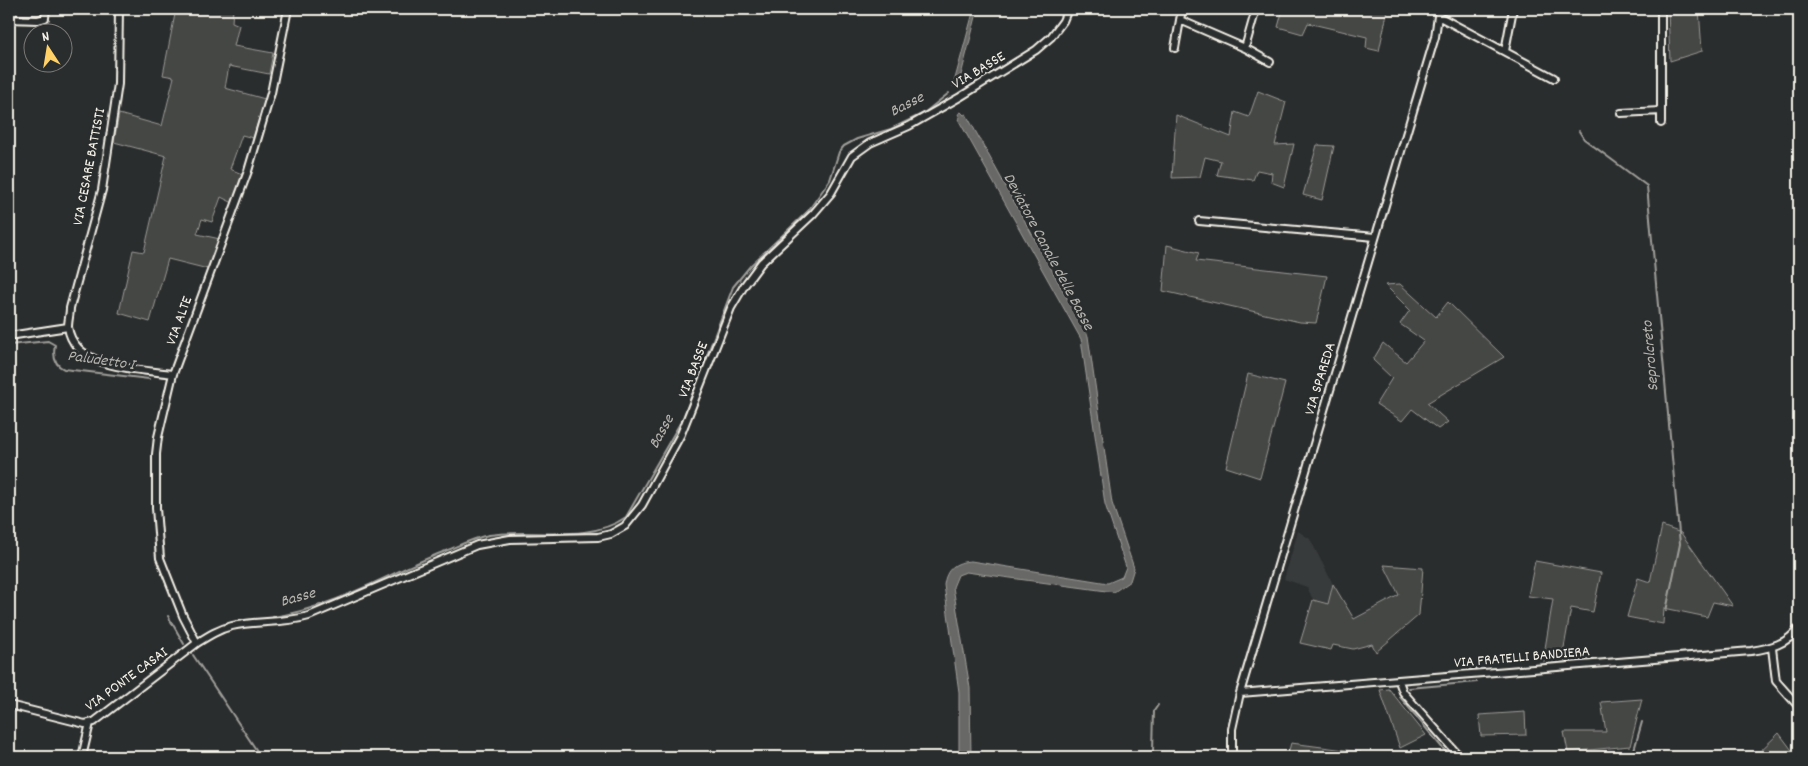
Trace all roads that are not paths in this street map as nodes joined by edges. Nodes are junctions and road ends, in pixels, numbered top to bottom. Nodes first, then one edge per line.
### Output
1 (46, 9) edge
2 (119, 9) edge
3 (288, 9) edge
4 (1068, 9) edge
5 (1182, 9) edge
6 (1256, 9) edge
7 (1512, 9) edge
8 (1661, 9) edge
9 (1439, 12) edge
10 (9, 19) edge
11 (1180, 20) junction
12 (1175, 48) dead end
13 (1245, 48) junction
14 (1505, 51) junction
15 (1270, 62) dead end
16 (1554, 78) dead end
17 (1661, 111) junction
18 (1621, 113) dead end
19 (1661, 123) dead end
20 (1199, 221) dead end
21 (1375, 237) junction
22 (68, 328) junction
23 (9, 336) edge
24 (173, 374) junction
25 (1799, 628) edge
26 (198, 643) junction
27 (1772, 648) junction
28 (1399, 681) junction
29 (1240, 693) junction
30 (9, 705) edge
31 (1799, 707) edge
32 (90, 722) junction
33 (82, 757) edge
34 (1232, 757) edge
35 (1460, 757) edge

1 - 10 street
2 - 22 street, VIA CESARE BATTISTI
3 - 24 street, VIA ALTE
4 - 26 street, VIA BASSE
5 - 11 street
6 - 13 street
7 - 14 street
8 - 17 street
9 - 14 street
9 - 21 street, VIA SPAREDA
11 - 12 street
11 - 13 street
13 - 15 street
14 - 16 street
17 - 18 street
17 - 19 street
20 - 21 street
21 - 29 street, VIA SPAREDA
22 - 23 street
22 - 24 street
24 - 26 street, VIA ALTE
25 - 27 street, VIA FRATELLI BANDIERA
26 - 32 street, VIA PONTE CASAI
27 - 28 street, VIA FRATELLI BANDIERA
27 - 31 street
28 - 29 street, VIA FRATELLI BANDIERA
28 - 35 street
29 - 34 street, VIA SPAREDA
30 - 32 street, VIA PONTE CASAI
32 - 33 street

